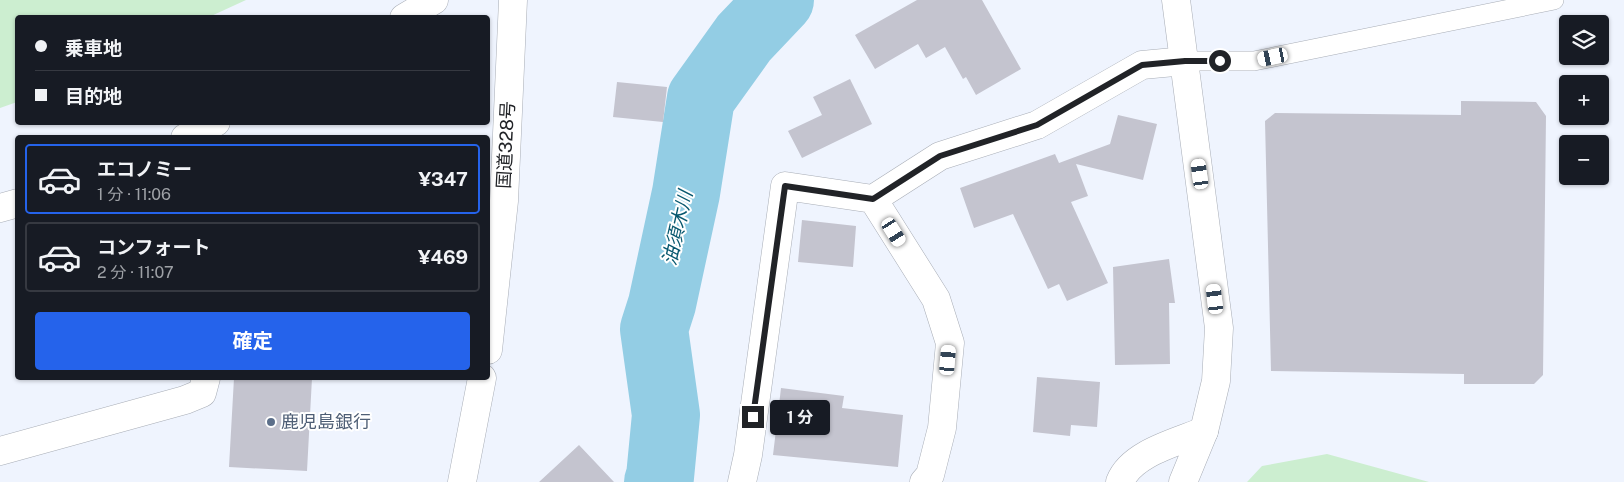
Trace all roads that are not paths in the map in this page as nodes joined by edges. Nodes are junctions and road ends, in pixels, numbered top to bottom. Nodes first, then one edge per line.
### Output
1 (434, 0) edge
2 (513, 0) edge
3 (1176, 0) edge
4 (1554, 0) edge
5 (409, 15) edge
6 (1185, 61) junction
7 (873, 199) junction
8 (15, 204) edge
9 (0, 208) edge
10 (490, 331) edge
11 (205, 380) edge
12 (482, 380) edge
13 (1204, 431) junction
14 (0, 451) edge
15 (462, 482) edge
16 (742, 482) edge
17 (924, 482) edge
18 (1120, 482) edge
19 (1183, 482) edge

1 - 5 main road
2 - 10 main road, 国道328号
3 - 6 main road
4 - 6 lane
6 - 7 main road
6 - 13 main road
7 - 16 main road
7 - 17 main road
8 - 9 main road
11 - 14 main road
12 - 15 main road
13 - 18 main road
13 - 19 main road

